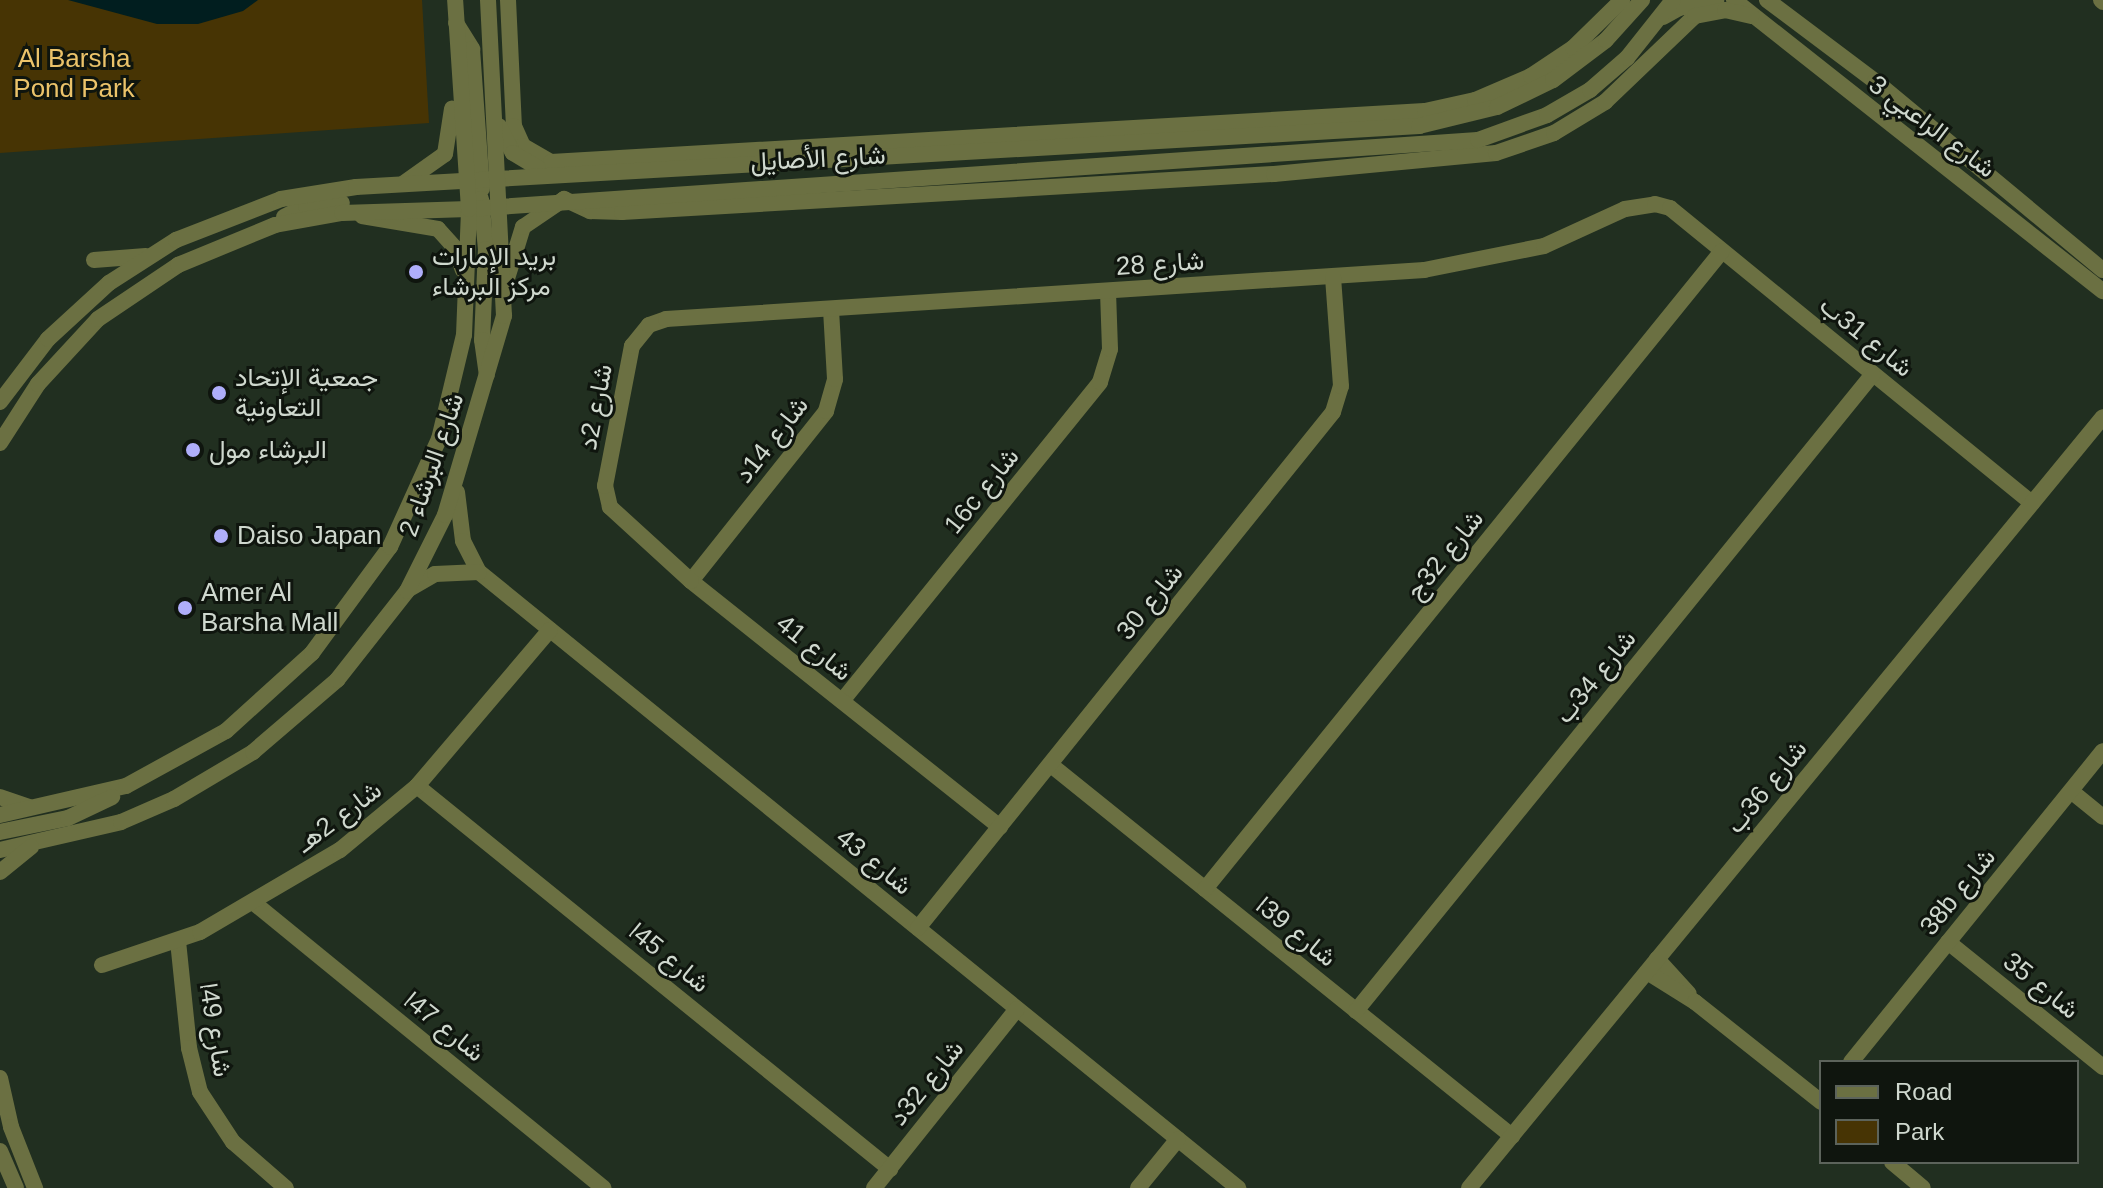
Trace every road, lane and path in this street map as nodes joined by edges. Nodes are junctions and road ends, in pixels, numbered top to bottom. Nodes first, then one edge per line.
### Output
1 (455, 0) edge
2 (488, 0) edge
3 (508, 0) edge
4 (1622, 0) edge
5 (1642, 0) edge
6 (1673, 0) edge
7 (1736, 2) edge
8 (1773, 3) edge
9 (1751, 16) junction
10 (1658, 20) junction
11 (456, 23) junction
12 (510, 28) junction
13 (492, 64) junction
14 (459, 72) junction
15 (1512, 93) junction
16 (495, 118) junction
17 (671, 162) junction
18 (649, 171) junction
19 (608, 173) junction
20 (1094, 174) junction
21 (396, 186) junction
22 (483, 194) junction
23 (564, 199) junction
24 (1670, 208) joint
25 (353, 212) junction
26 (275, 225) junction
27 (1722, 251) junction
28 (148, 256) junction
29 (94, 260) dead end
30 (2103, 270) edge
31 (1333, 277) junction
32 (505, 285) junction
33 (466, 291) junction
34 (1108, 291) junction
35 (2103, 291) edge
36 (831, 309) junction
37 (644, 329) joint
38 (1873, 374) junction
39 (488, 376) junction
40 (0, 402) edge
41 (2103, 417) edge
42 (0, 443) edge
43 (458, 478) junction
44 (606, 498) joint
45 (2032, 503) junction
46 (479, 572) junction
47 (691, 581) junction
48 (407, 591) junction
49 (550, 630) junction
50 (842, 701) junction
51 (2103, 751) edge
52 (1051, 765) junction
53 (126, 786) junction
54 (417, 786) junction
55 (2071, 791) junction
56 (0, 797) edge
57 (38, 808) junction
58 (0, 815) edge
59 (2103, 817) edge
60 (1000, 827) junction
61 (0, 832) edge
62 (32, 846) junction
63 (0, 850) edge
64 (0, 861) edge
65 (0, 872) edge
66 (1205, 889) junction
67 (254, 903) junction
68 (918, 928) junction
69 (178, 941) junction
70 (1948, 942) junction
71 (102, 965) dead end
72 (1652, 965) junction
73 (1017, 1009) junction
74 (1356, 1011) junction
75 (1853, 1060) edge
76 (2103, 1067) edge
77 (0, 1078) edge
78 (1819, 1100) edge
79 (1512, 1136) junction
80 (1178, 1139) junction
81 (0, 1151) edge
82 (1894, 1164) edge
83 (890, 1169) junction
84 (16, 1188) edge
85 (35, 1188) edge
86 (286, 1188) edge
87 (604, 1188) edge
88 (874, 1188) edge
89 (1138, 1188) edge
90 (1238, 1188) edge
91 (1469, 1188) edge
92 (1923, 1188) edge

1 - 11 street, شارع البرشاء 2
2 - 13 street, شارع البرشاء 2
3 - 12 street
4 - 15 street
5 - 15 street
6 - 10 street, شارع الأصايل
7 - 9 street, شارع الراعبي 3
7 - 10 street
8 - 30 street, شارع الراعبي 3
9 - 20 street
9 - 35 street, شارع الراعبي 3
10 - 20 street, شارع الأصايل
11 - 14 street, شارع البرشاء 2
11 - 22 street
12 - 13 street
12 - 17 street
13 - 16 street, شارع البرشاء 2
14 - 21 street
14 - 22 street, شارع البرشاء 2
15 - 17 street
16 - 19 street
16 - 22 street, شارع البرشاء 2
17 - 18 street, شارع الأصايل
18 - 19 street, شارع الأصايل
18 - 22 street
19 - 22 street, شارع الأصايل
20 - 23 street, شارع الأصايل
21 - 22 street, شارع الأصايل
21 - 28 street, شارع الأصايل
22 - 23 street, شارع الأصايل
22 - 25 street, شارع الأصايل
22 - 26 street
22 - 32 street, شارع البرشاء 2
22 - 33 street, شارع البرشاء 2
22 - 39 street
23 - 32 street
24 - 27 street, شارع 31ب
24 - 31 street, شارع 28
25 - 26 street, شارع الأصايل
25 - 33 street
26 - 42 street, شارع الأصايل
27 - 38 street, شارع 31ب
27 - 66 street, شارع 32ج
28 - 29 street
28 - 40 street, شارع الأصايل
31 - 34 street, شارع 28
31 - 52 street, شارع 30
32 - 39 street, شارع البرشاء 2
33 - 53 street, شارع البرشاء 2
34 - 36 street, شارع 28
34 - 50 street, 16c شارع
36 - 37 street, شارع 28
36 - 47 street, شارع 14د
37 - 44 street, شارع 2د
38 - 45 street, شارع 31ب
38 - 74 street, شارع 34ب
39 - 43 street, شارع البرشاء 2
41 - 45 street, شارع 36ب
43 - 46 street, شارع 43
43 - 48 street, شارع البرشاء 2
44 - 47 street, شارع 41
45 - 72 street, شارع 36ب
46 - 48 street
46 - 49 street, شارع 43
47 - 50 street, شارع 41
48 - 62 street, شارع البرشاء 2
49 - 54 street, شارع 2هـ
49 - 68 street, شارع 43
50 - 60 street, شارع 41
51 - 55 street, 38b شارع
52 - 60 street, شارع 30
52 - 66 street, شارع 39ا
53 - 57 street, شارع البرشاء 2
53 - 61 street
54 - 67 street, شارع 2هـ
54 - 83 street, شارع 45ا
55 - 59 street
55 - 70 street, 38b شارع
56 - 57 street
57 - 58 street, شارع البرشاء 2
60 - 68 street, شارع 30
62 - 63 street, شارع البرشاء 2
62 - 64 street
62 - 65 street
66 - 74 street, شارع 39ا
67 - 69 street, شارع 2هـ
67 - 87 street, شارع 47ا
68 - 73 street, شارع 43
69 - 71 street, شارع 2هـ
69 - 86 street, شارع 49ا
70 - 75 street, 38b شارع
70 - 76 street, شارع 35
72 - 78 street
72 - 79 street, شارع 36ب
73 - 80 street, شارع 43
73 - 83 street, شارع 32د
74 - 79 street, شارع 39ا
77 - 85 street
79 - 91 street, شارع 36ب
80 - 89 street
80 - 90 street, شارع 43
81 - 84 street
82 - 92 street
83 - 88 street, شارع 32د

